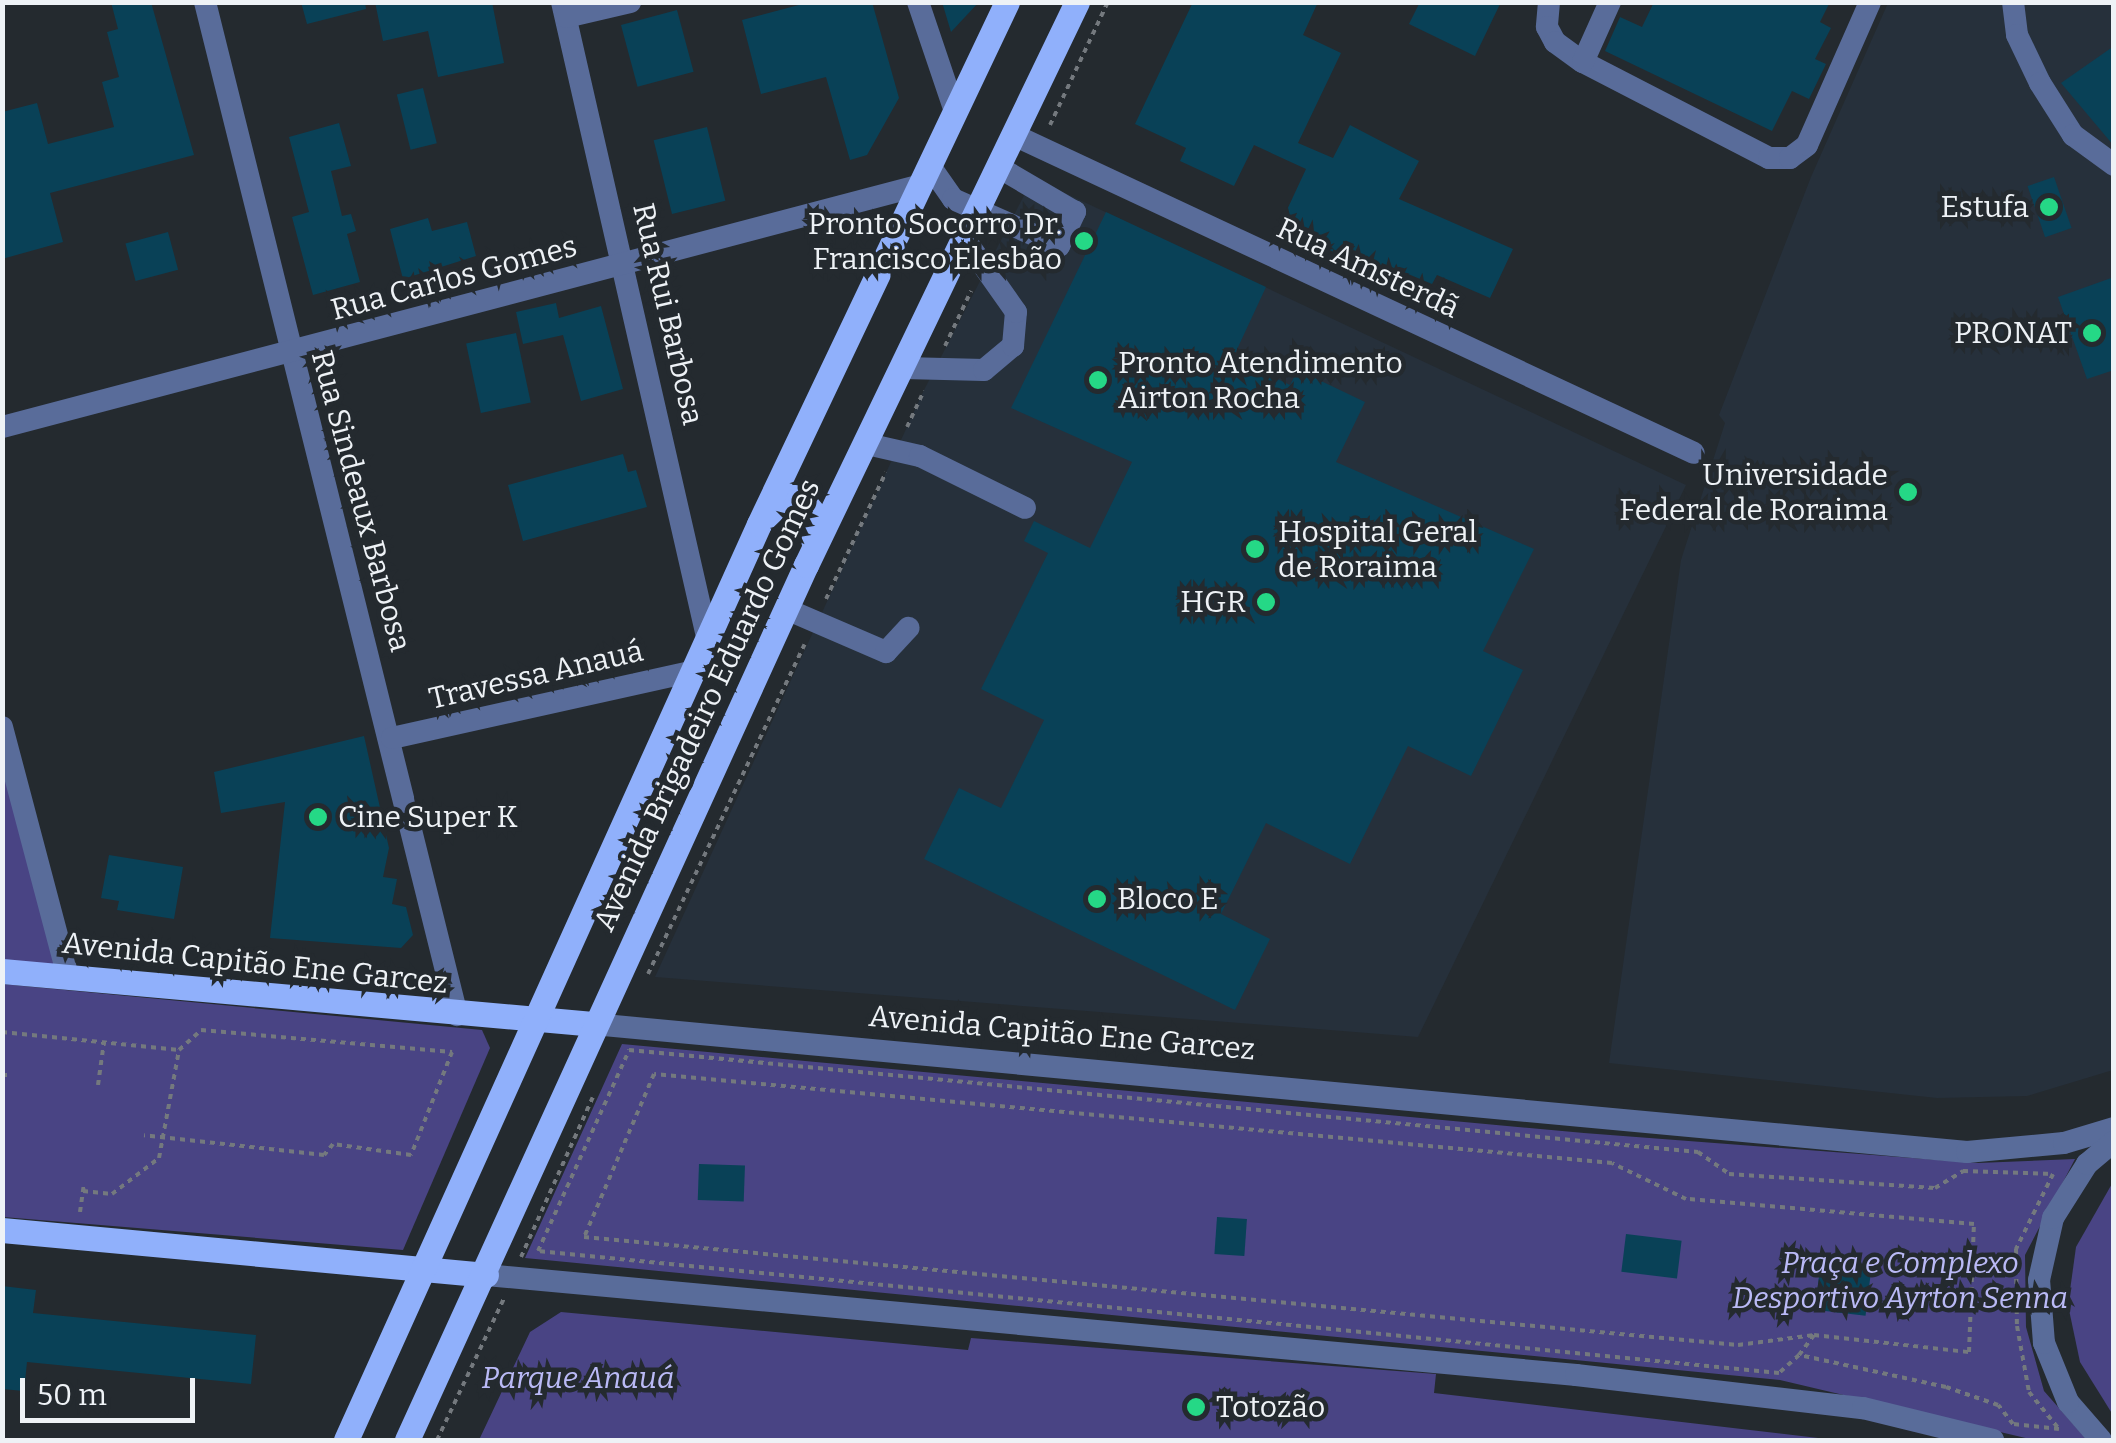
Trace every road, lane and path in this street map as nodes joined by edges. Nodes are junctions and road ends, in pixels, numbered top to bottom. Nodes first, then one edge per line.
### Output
1 (205, 2) edge
2 (630, 2) edge
3 (918, 2) edge
4 (1007, 2) edge
5 (1077, 2) edge
6 (1549, 2) edge
7 (1610, 2) edge
8 (1870, 2) edge
9 (2013, 2) edge
10 (564, 10) edge
11 (1582, 62) junction
12 (955, 111) junction
13 (1016, 136) junction
14 (2114, 164) edge
15 (1000, 168) junction
16 (925, 175) junction
17 (980, 211) junction
18 (966, 241) junction
19 (626, 263) junction
20 (292, 354) junction
21 (904, 368) junction
22 (927, 384) dead end
23 (2, 427) edge
24 (802, 436) junction
25 (863, 452) junction
26 (1694, 453) dead end
27 (894, 454) junction
28 (1025, 508) dead end
29 (758, 524) junction
30 (806, 566) junction
31 (786, 609) junction
32 (815, 622) junction
33 (908, 628) dead end
34 (708, 641) junction
35 (694, 671) junction
36 (2, 727) edge
37 (392, 738) junction
38 (2, 971) edge
39 (68, 977) junction
40 (645, 982) dead end
41 (457, 1015) junction
42 (536, 1022) junction
43 (594, 1024) junction
44 (2, 1032) edge
45 (104, 1042) junction
46 (179, 1050) junction
47 (2, 1075) edge
48 (11, 1076) dead end
49 (600, 1079) dead end
50 (98, 1085) dead end
51 (2114, 1128) edge
52 (144, 1135) dead end
53 (163, 1137) junction
54 (2114, 1140) edge
55 (84, 1184) dead end
56 (83, 1192) junction
57 (80, 1212) dead end
58 (2, 1230) edge
59 (525, 1249) junction
60 (538, 1251) junction
61 (427, 1268) junction
62 (486, 1274) junction
63 (512, 1278) junction
64 (1814, 1335) junction
65 (1800, 1355) junction
66 (346, 1440) edge
67 (407, 1440) edge
68 (437, 1440) edge
69 (1993, 1440) edge
70 (2102, 1440) edge

1 - 20 street, Rua Sindeaux Barbosa
2 - 10 street
3 - 12 street
4 - 12 main road, Avenida Brigadeiro Eduardo Gomes
5 - 13 main road, Avenida Brigadeiro Eduardo Gomes
6 - 11 street
7 - 11 street
8 - 11 street
9 - 14 street
10 - 19 street, Rua Rui Barbosa
12 - 16 main road, Avenida Brigadeiro Eduardo Gomes
13 - 15 main road, Avenida Brigadeiro Eduardo Gomes
13 - 26 street, Rua Amsterdã
15 - 17 main road, Avenida Brigadeiro Eduardo Gomes
15 - 17 street
16 - 17 street
16 - 19 street, Rua Carlos Gomes
16 - 24 main road, Avenida Brigadeiro Eduardo Gomes
17 - 18 main road, Avenida Brigadeiro Eduardo Gomes
18 - 21 main road, Avenida Brigadeiro Eduardo Gomes
18 - 21 street
19 - 20 street, Rua Carlos Gomes
19 - 34 street, Rua Rui Barbosa
20 - 23 street, Rua Carlos Gomes
20 - 37 street, Rua Sindeaux Barbosa
21 - 25 main road, Avenida Brigadeiro Eduardo Gomes
22 - 27 path
24 - 25 main road
24 - 29 main road, Avenida Brigadeiro Eduardo Gomes
25 - 27 street
25 - 30 main road, Avenida Brigadeiro Eduardo Gomes
27 - 28 street
27 - 32 path
29 - 30 main road
29 - 34 main road, Avenida Brigadeiro Eduardo Gomes
30 - 31 main road, Avenida Brigadeiro Eduardo Gomes
31 - 32 street
31 - 43 main road, Avenida Brigadeiro Eduardo Gomes
32 - 33 street
32 - 40 path
34 - 35 main road, Avenida Brigadeiro Eduardo Gomes
35 - 37 street, Travessa Anauá
35 - 42 main road, Avenida Brigadeiro Eduardo Gomes
36 - 39 street
37 - 41 street, Rua Sindeaux Barbosa
38 - 39 main road, Avenida Capitão Ene Garcez
39 - 41 main road, Avenida Capitão Ene Garcez
41 - 42 main road, Avenida Capitão Ene Garcez
42 - 43 main road, Avenida Capitão Ene Garcez
42 - 61 main road, Avenida Brigadeiro Eduardo Gomes
43 - 51 street, Avenida Capitão Ene Garcez
43 - 62 main road, Avenida Brigadeiro Eduardo Gomes
44 - 45 path
45 - 46 path
45 - 50 path
46 - 53 path
46 - 53 path
47 - 48 path
49 - 59 path
52 - 53 path
53 - 56 path
54 - 70 street
55 - 56 path
56 - 57 path
58 - 61 main road
59 - 60 path
59 - 63 path
60 - 65 path
60 - 65 path
61 - 62 main road
61 - 66 main road, Avenida Brigadeiro Eduardo Gomes
62 - 63 street
62 - 67 main road, Avenida Brigadeiro Eduardo Gomes
63 - 68 path
63 - 69 street
64 - 64 path
64 - 65 path

